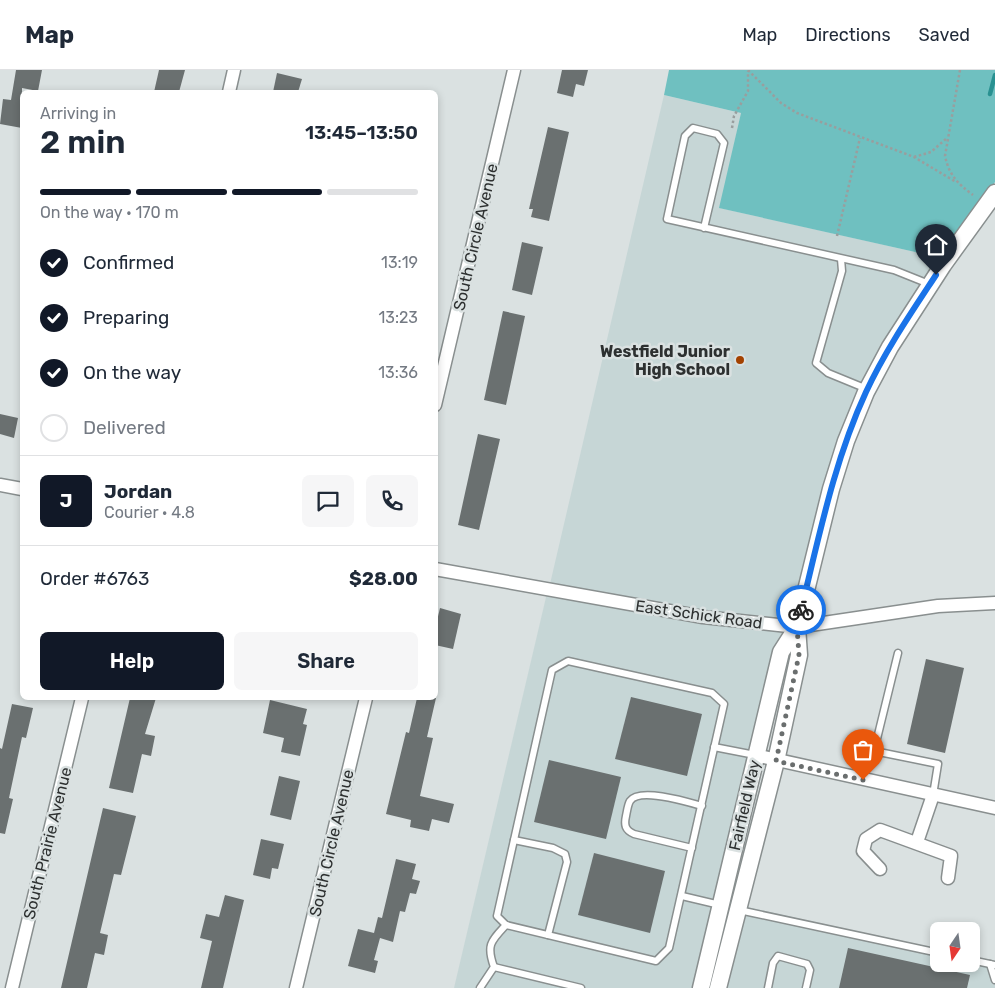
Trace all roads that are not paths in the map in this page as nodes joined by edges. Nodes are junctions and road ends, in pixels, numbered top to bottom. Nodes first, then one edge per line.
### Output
1 (234, 70) edge
2 (514, 70) edge
3 (229, 90) edge
4 (995, 192) edge
5 (704, 228) junction
6 (841, 259) junction
7 (930, 284) junction
8 (868, 389) junction
9 (438, 392) edge
10 (0, 485) edge
11 (20, 489) edge
12 (438, 570) edge
13 (995, 603) edge
14 (797, 627) junction
15 (898, 653) dead end
16 (82, 700) edge
17 (366, 700) edge
18 (714, 747) junction
19 (755, 756) junction
20 (776, 761) junction
21 (933, 795) junction
22 (702, 806) junction
23 (995, 808) edge
24 (514, 840) junction
25 (917, 842) junction
26 (692, 848) junction
27 (880, 869) dead end
28 (948, 878) dead end
29 (682, 896) junction
30 (722, 906) junction
31 (738, 910) junction
32 (506, 925) junction
33 (548, 935) junction
34 (930, 951) edge
35 (992, 965) edge
36 (494, 967) junction
37 (995, 980) edge
38 (12, 988) edge
39 (296, 988) edge
40 (480, 988) edge
41 (581, 988) edge
42 (701, 988) edge
43 (718, 988) edge
44 (768, 988) edge
45 (806, 988) edge

1 - 3 street
2 - 9 street, South Circle Avenue
4 - 7 street, Fairfield Way
5 - 5 lane
5 - 6 lane
6 - 7 lane
6 - 8 lane
7 - 8 street, Fairfield Way
8 - 14 street, Fairfield Way
10 - 11 street
12 - 14 street, East Schick Road
13 - 14 street, East Schick Road
14 - 19 street, Fairfield Way
14 - 20 street, Fairfield Way
15 - 21 lane
16 - 38 street, South Prairie Avenue
17 - 39 street, South Circle Avenue
18 - 19 lane
18 - 22 lane
18 - 24 lane
19 - 20 street
19 - 30 street, Fairfield Way
20 - 21 street
20 - 31 street, Fairfield Way
21 - 23 street
21 - 25 street
22 - 26 lane
22 - 26 lane
24 - 32 lane
24 - 33 lane
25 - 27 street
25 - 28 street
26 - 29 lane
29 - 30 lane
29 - 33 lane
30 - 31 lane
30 - 42 street, Fairfield Way
31 - 34 lane
31 - 43 street, Fairfield Way
32 - 33 lane
32 - 36 lane
35 - 37 lane
36 - 40 lane
36 - 41 lane
44 - 45 lane

